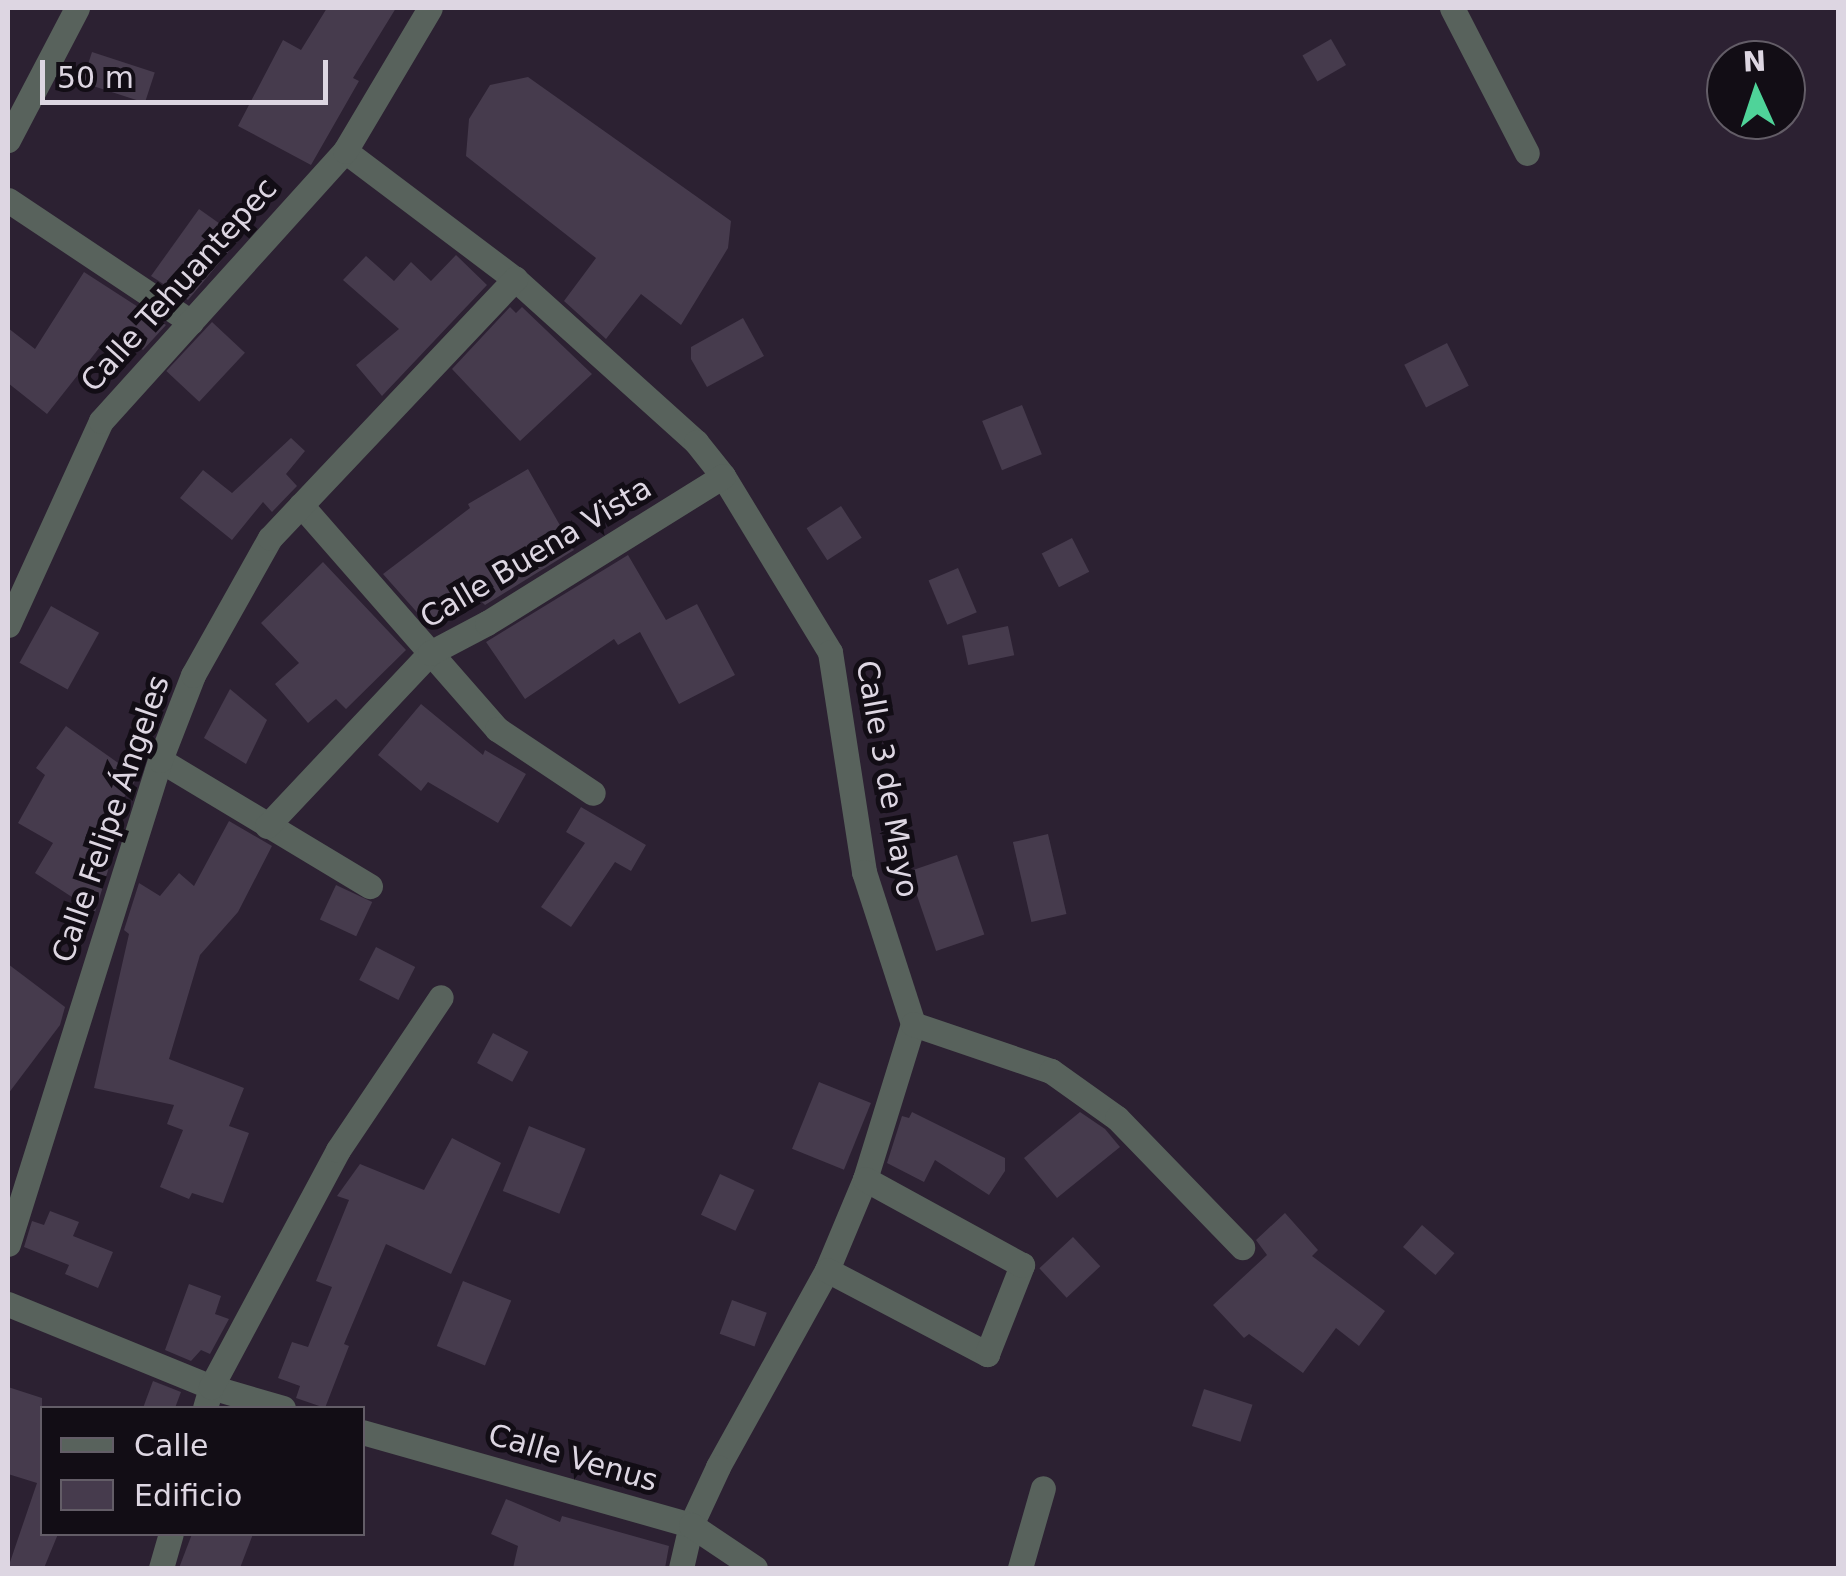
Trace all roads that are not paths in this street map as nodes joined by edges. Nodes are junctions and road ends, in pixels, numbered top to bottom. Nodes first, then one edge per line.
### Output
1 (78, 8) edge
2 (1452, 8) edge
3 (421, 11) edge
4 (8, 140) edge
5 (345, 150) junction
6 (1527, 153) dead end
7 (8, 200) edge
8 (515, 278) junction
9 (190, 322) junction
10 (723, 476) junction
11 (301, 506) junction
12 (8, 625) edge
13 (430, 654) junction
14 (160, 760) junction
15 (593, 793) dead end
16 (268, 826) junction
17 (370, 886) dead end
18 (441, 996) dead end
19 (913, 1024) junction
20 (865, 1179) junction
21 (8, 1244) edge
22 (1242, 1247) dead end
23 (827, 1270) junction
24 (8, 1304) edge
25 (208, 1398) edge
26 (268, 1406) edge
27 (365, 1433) edge
28 (1043, 1488) dead end
29 (691, 1525) junction
30 (169, 1536) edge
31 (161, 1568) edge
32 (682, 1568) edge
33 (755, 1568) edge
34 (1020, 1568) edge

1 - 4 street
2 - 6 street
3 - 5 street, Calle Tehuantepec
5 - 8 street, Calle 3 de Mayo
5 - 9 street, Calle Tehuantepec
7 - 9 street
8 - 10 street, Calle 3 de Mayo
8 - 11 street, Calle Felipe Ángeles
9 - 12 street, Calle Tehuantepec
10 - 13 street, Calle Buena Vista
10 - 19 street, Calle 3 de Mayo
11 - 13 street
11 - 14 street, Calle Felipe Ángeles
13 - 15 street
13 - 16 street, Calle Buena Vista
14 - 16 street
14 - 21 street, Calle Felipe Ángeles
16 - 17 street
18 - 25 street
19 - 20 street
19 - 22 street
20 - 23 street
20 - 23 street
23 - 29 street
24 - 25 street
25 - 26 street
27 - 29 street, Calle Venus
28 - 34 street
29 - 32 street
29 - 33 street, Calle Venus
30 - 31 street

